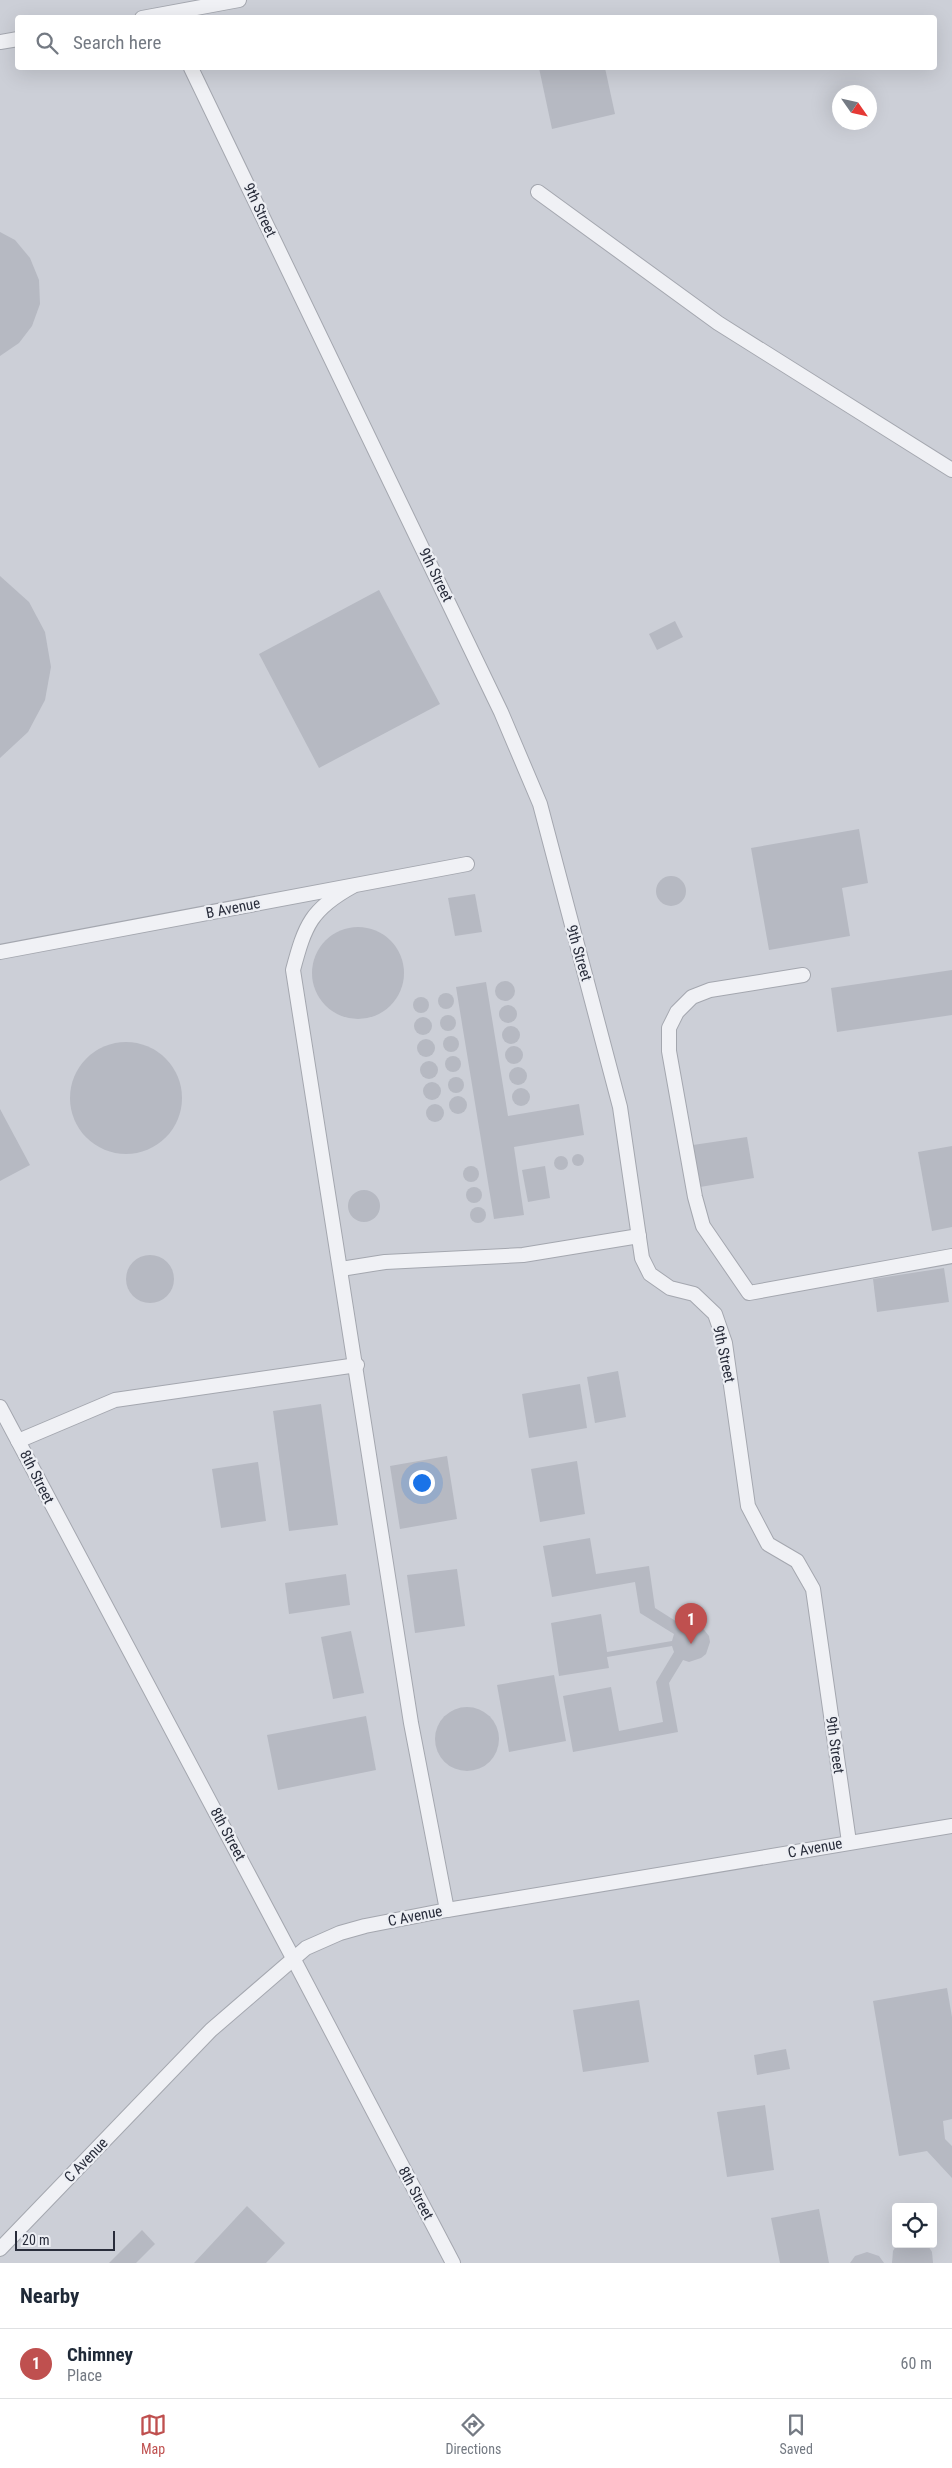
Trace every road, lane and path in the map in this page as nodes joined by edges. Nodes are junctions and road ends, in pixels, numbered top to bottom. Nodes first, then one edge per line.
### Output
1 (239, 0) edge
2 (180, 14) edge
3 (15, 40) edge
4 (0, 42) edge
5 (192, 70) edge
6 (538, 192) dead end
7 (952, 470) edge
8 (467, 864) dead end
9 (353, 886) junction
10 (0, 952) edge
11 (804, 975) dead end
12 (639, 1236) junction
13 (952, 1256) edge
14 (340, 1269) junction
15 (357, 1365) junction
16 (0, 1407) edge
17 (18, 1441) junction
18 (952, 1826) edge
19 (849, 1842) junction
20 (446, 1910) junction
21 (293, 1958) junction
22 (0, 2249) edge
23 (453, 2263) edge

1 - 2 lane
3 - 4 lane
5 - 12 lane, 9th Street
6 - 7 lane
8 - 9 lane, B Avenue
9 - 10 lane, B Avenue
9 - 14 lane
11 - 13 lane
12 - 14 lane
12 - 19 lane, 9th Street
14 - 15 lane
15 - 17 lane
15 - 20 lane
16 - 17 lane, 8th Street
17 - 21 lane, 8th Street
18 - 19 lane, C Avenue
19 - 20 lane, C Avenue
20 - 21 lane, C Avenue
21 - 22 lane, C Avenue
21 - 23 lane, 8th Street

